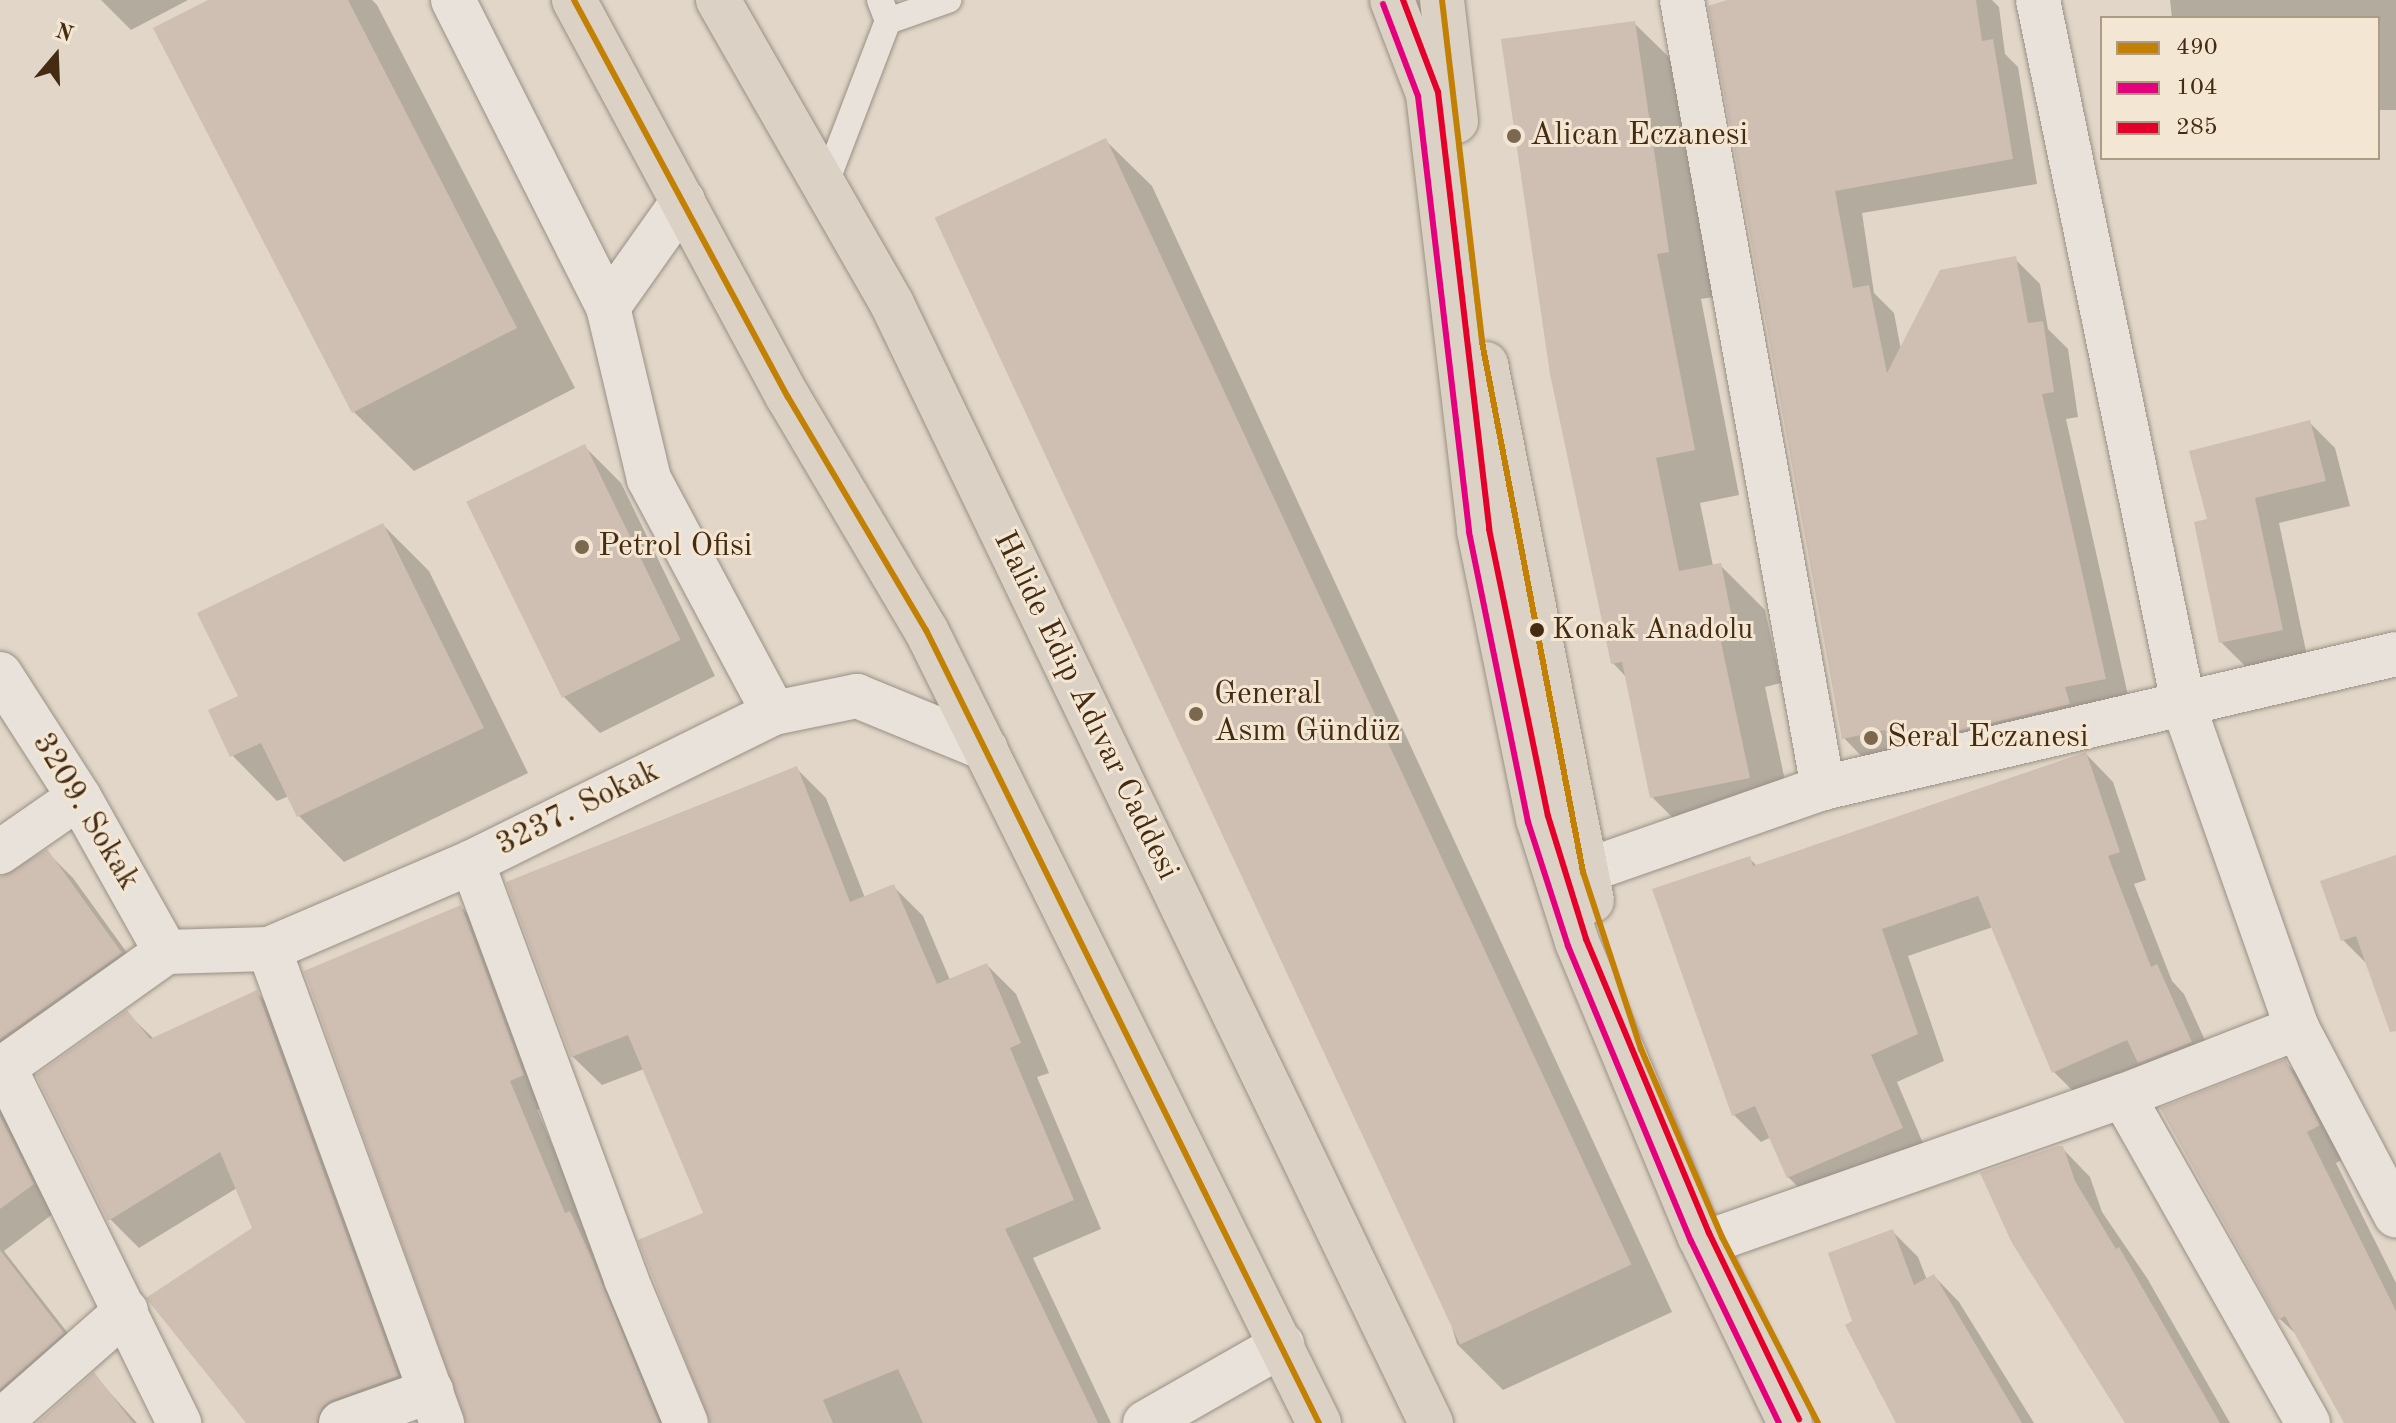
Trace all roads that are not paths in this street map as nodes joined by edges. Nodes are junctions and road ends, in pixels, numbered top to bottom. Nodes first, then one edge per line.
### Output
1 (453, 0) edge
2 (574, 0) edge
3 (718, 0) edge
4 (948, 0) edge
5 (1392, 0) edge
6 (1442, 0) edge
7 (1682, 0) edge
8 (2038, 0) edge
9 (884, 11) edge
10 (823, 190) junction
11 (683, 201) junction
12 (608, 307) junction
13 (2396, 654) edge
14 (0, 674) edge
15 (2184, 707) junction
16 (774, 713) junction
17 (986, 749) junction
18 (1823, 788) junction
19 (79, 797) junction
20 (0, 852) edge
21 (472, 862) junction
22 (1583, 872) junction
23 (269, 949) junction
24 (166, 952) junction
25 (2297, 1028) junction
26 (2, 1069) edge
27 (2123, 1096) junction
28 (2396, 1216) edge
29 (1722, 1237) junction
30 (126, 1311) junction
31 (1282, 1345) junction
32 (436, 1407) edge
33 (0, 1422) edge
34 (179, 1423) edge
35 (341, 1423) edge
36 (686, 1423) edge
37 (1145, 1423) edge
38 (1319, 1423) edge
39 (1431, 1423) edge
40 (1790, 1423) edge
41 (1818, 1423) edge
42 (2308, 1423) edge

1 - 12 street
2 - 11 main road
3 - 10 main road, Halide Edip Adıvar Caddesi
4 - 9 lane
5 - 40 main road
6 - 22 main road
7 - 18 street
8 - 15 street
9 - 10 lane
10 - 39 main road, Halide Edip Adıvar Caddesi
11 - 12 street
11 - 17 main road
12 - 16 street
13 - 15 street
14 - 19 street, 3209. Sokak
15 - 18 street
15 - 25 street
16 - 17 street, 3237. Sokak
16 - 21 street, 3237. Sokak
17 - 31 main road
18 - 22 street
19 - 20 street
19 - 24 street, 3209. Sokak
21 - 23 street, 3237. Sokak
21 - 36 street
22 - 29 main road
23 - 24 street, 3237. Sokak
23 - 32 street
24 - 26 street
25 - 27 street
25 - 28 street
26 - 30 street
27 - 29 street
27 - 42 street
29 - 41 main road
30 - 33 street
30 - 34 street
31 - 37 street
31 - 38 main road
32 - 35 street

